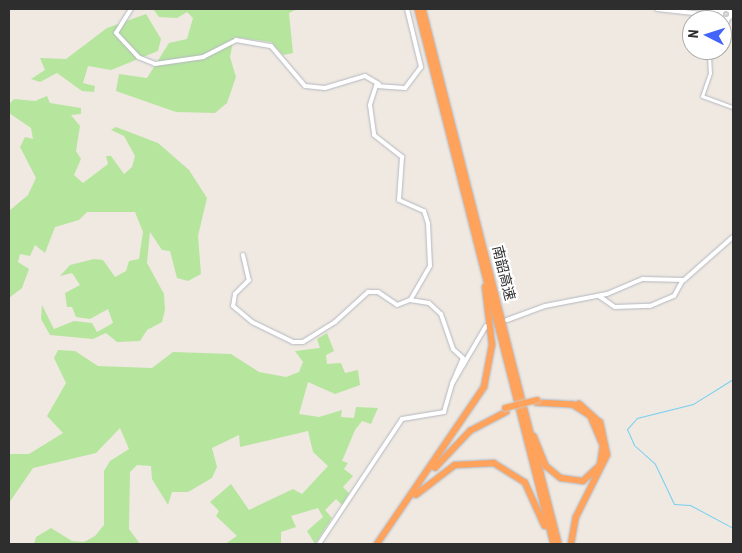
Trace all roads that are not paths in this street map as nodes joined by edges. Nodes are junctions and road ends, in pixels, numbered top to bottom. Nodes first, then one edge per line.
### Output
1 (131, 9) edge
2 (407, 9) edge
3 (418, 9) edge
4 (423, 9) edge
5 (657, 9) edge
6 (682, 10) edge
7 (710, 60) edge
8 (380, 85) junction
9 (733, 107) edge
10 (472, 218) junction
11 (733, 237) edge
12 (243, 255) dead end
13 (684, 280) junction
14 (599, 296) junction
15 (410, 300) junction
16 (507, 320) dead end
17 (486, 326) dead end
18 (507, 338) junction
19 (452, 384) junction
20 (537, 402) junction
21 (505, 410) junction
22 (436, 460) junction
23 (411, 500) junction
24 (319, 544) edge
25 (378, 544) edge
26 (552, 544) edge
27 (559, 544) edge
28 (571, 544) edge

1 - 8 street
2 - 8 street
3 - 10 highway, 南韶高速
4 - 18 highway, 南韶高速
5 - 6 street
7 - 9 street
8 - 15 street
10 - 22 highway
10 - 26 highway, 南韶高速
11 - 13 street
12 - 15 street
13 - 14 street
13 - 14 street
14 - 16 street
15 - 19 street
17 - 19 street
18 - 20 highway
18 - 27 highway, 南韶高速
19 - 24 street
20 - 21 highway, bridge
20 - 28 highway
21 - 22 highway
21 - 23 highway
22 - 25 highway
23 - 25 highway
23 - 26 highway

